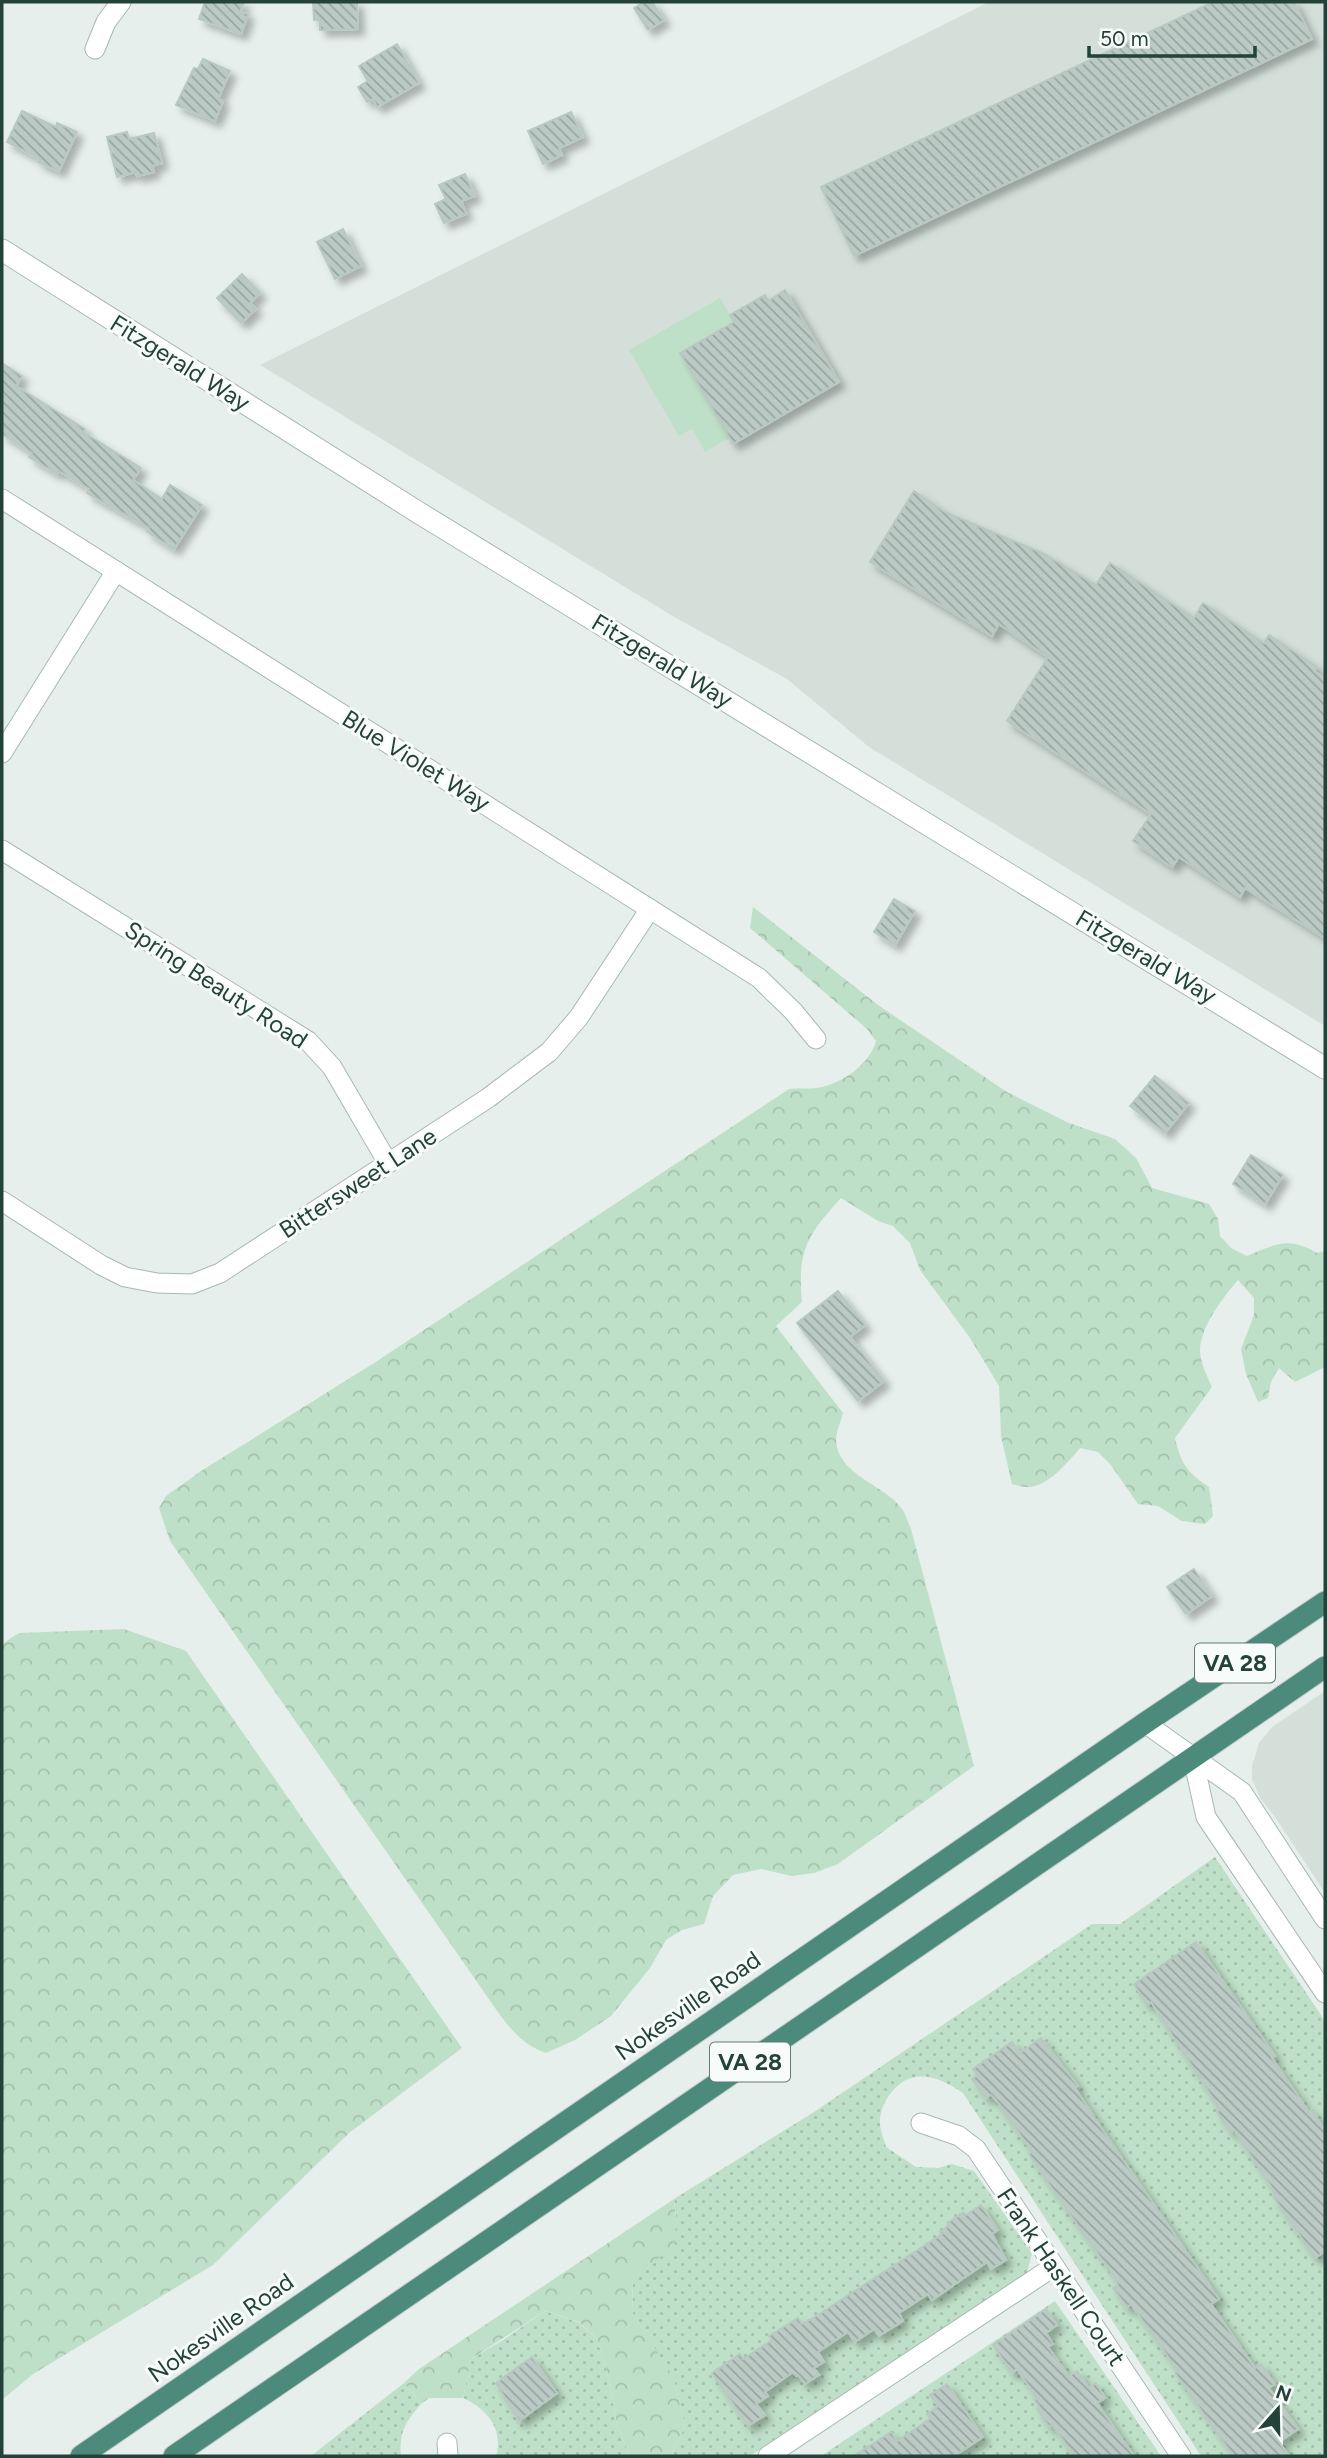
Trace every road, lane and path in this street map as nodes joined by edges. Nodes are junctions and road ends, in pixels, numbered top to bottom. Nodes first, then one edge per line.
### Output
1 (121, 2) edge
2 (95, 49) dead end
3 (2, 250) edge
4 (2, 499) edge
5 (116, 571) junction
6 (2, 753) edge
7 (2, 850) edge
8 (650, 909) junction
9 (816, 1040) dead end
10 (1325, 1068) edge
11 (388, 1163) junction
12 (2, 1201) edge
13 (1325, 1602) edge
14 (1325, 1667) edge
15 (1145, 1723) junction
16 (1193, 1758) junction
17 (1325, 1919) edge
18 (1325, 1993) edge
19 (922, 2123) dead end
20 (1053, 2267) junction
21 (81, 2456) edge
22 (174, 2456) edge
23 (768, 2456) edge
24 (1181, 2456) edge

1 - 2 street
3 - 10 street, Fitzgerald Way
4 - 5 street, Blue Violet Way
5 - 6 street
5 - 8 street, Blue Violet Way
7 - 11 street, Spring Beauty Road
8 - 9 street, Blue Violet Way
8 - 11 street, Bittersweet Lane
11 - 12 street, Bittersweet Lane
13 - 15 highway, Nokesville Road / VA 28
14 - 16 highway, VA 28
15 - 16 street
15 - 21 highway, Nokesville Road / VA 28
16 - 17 street
16 - 18 street
16 - 22 highway, VA 28
19 - 20 street, Frank Haskell Court
20 - 23 street
20 - 24 street, Frank Haskell Court

